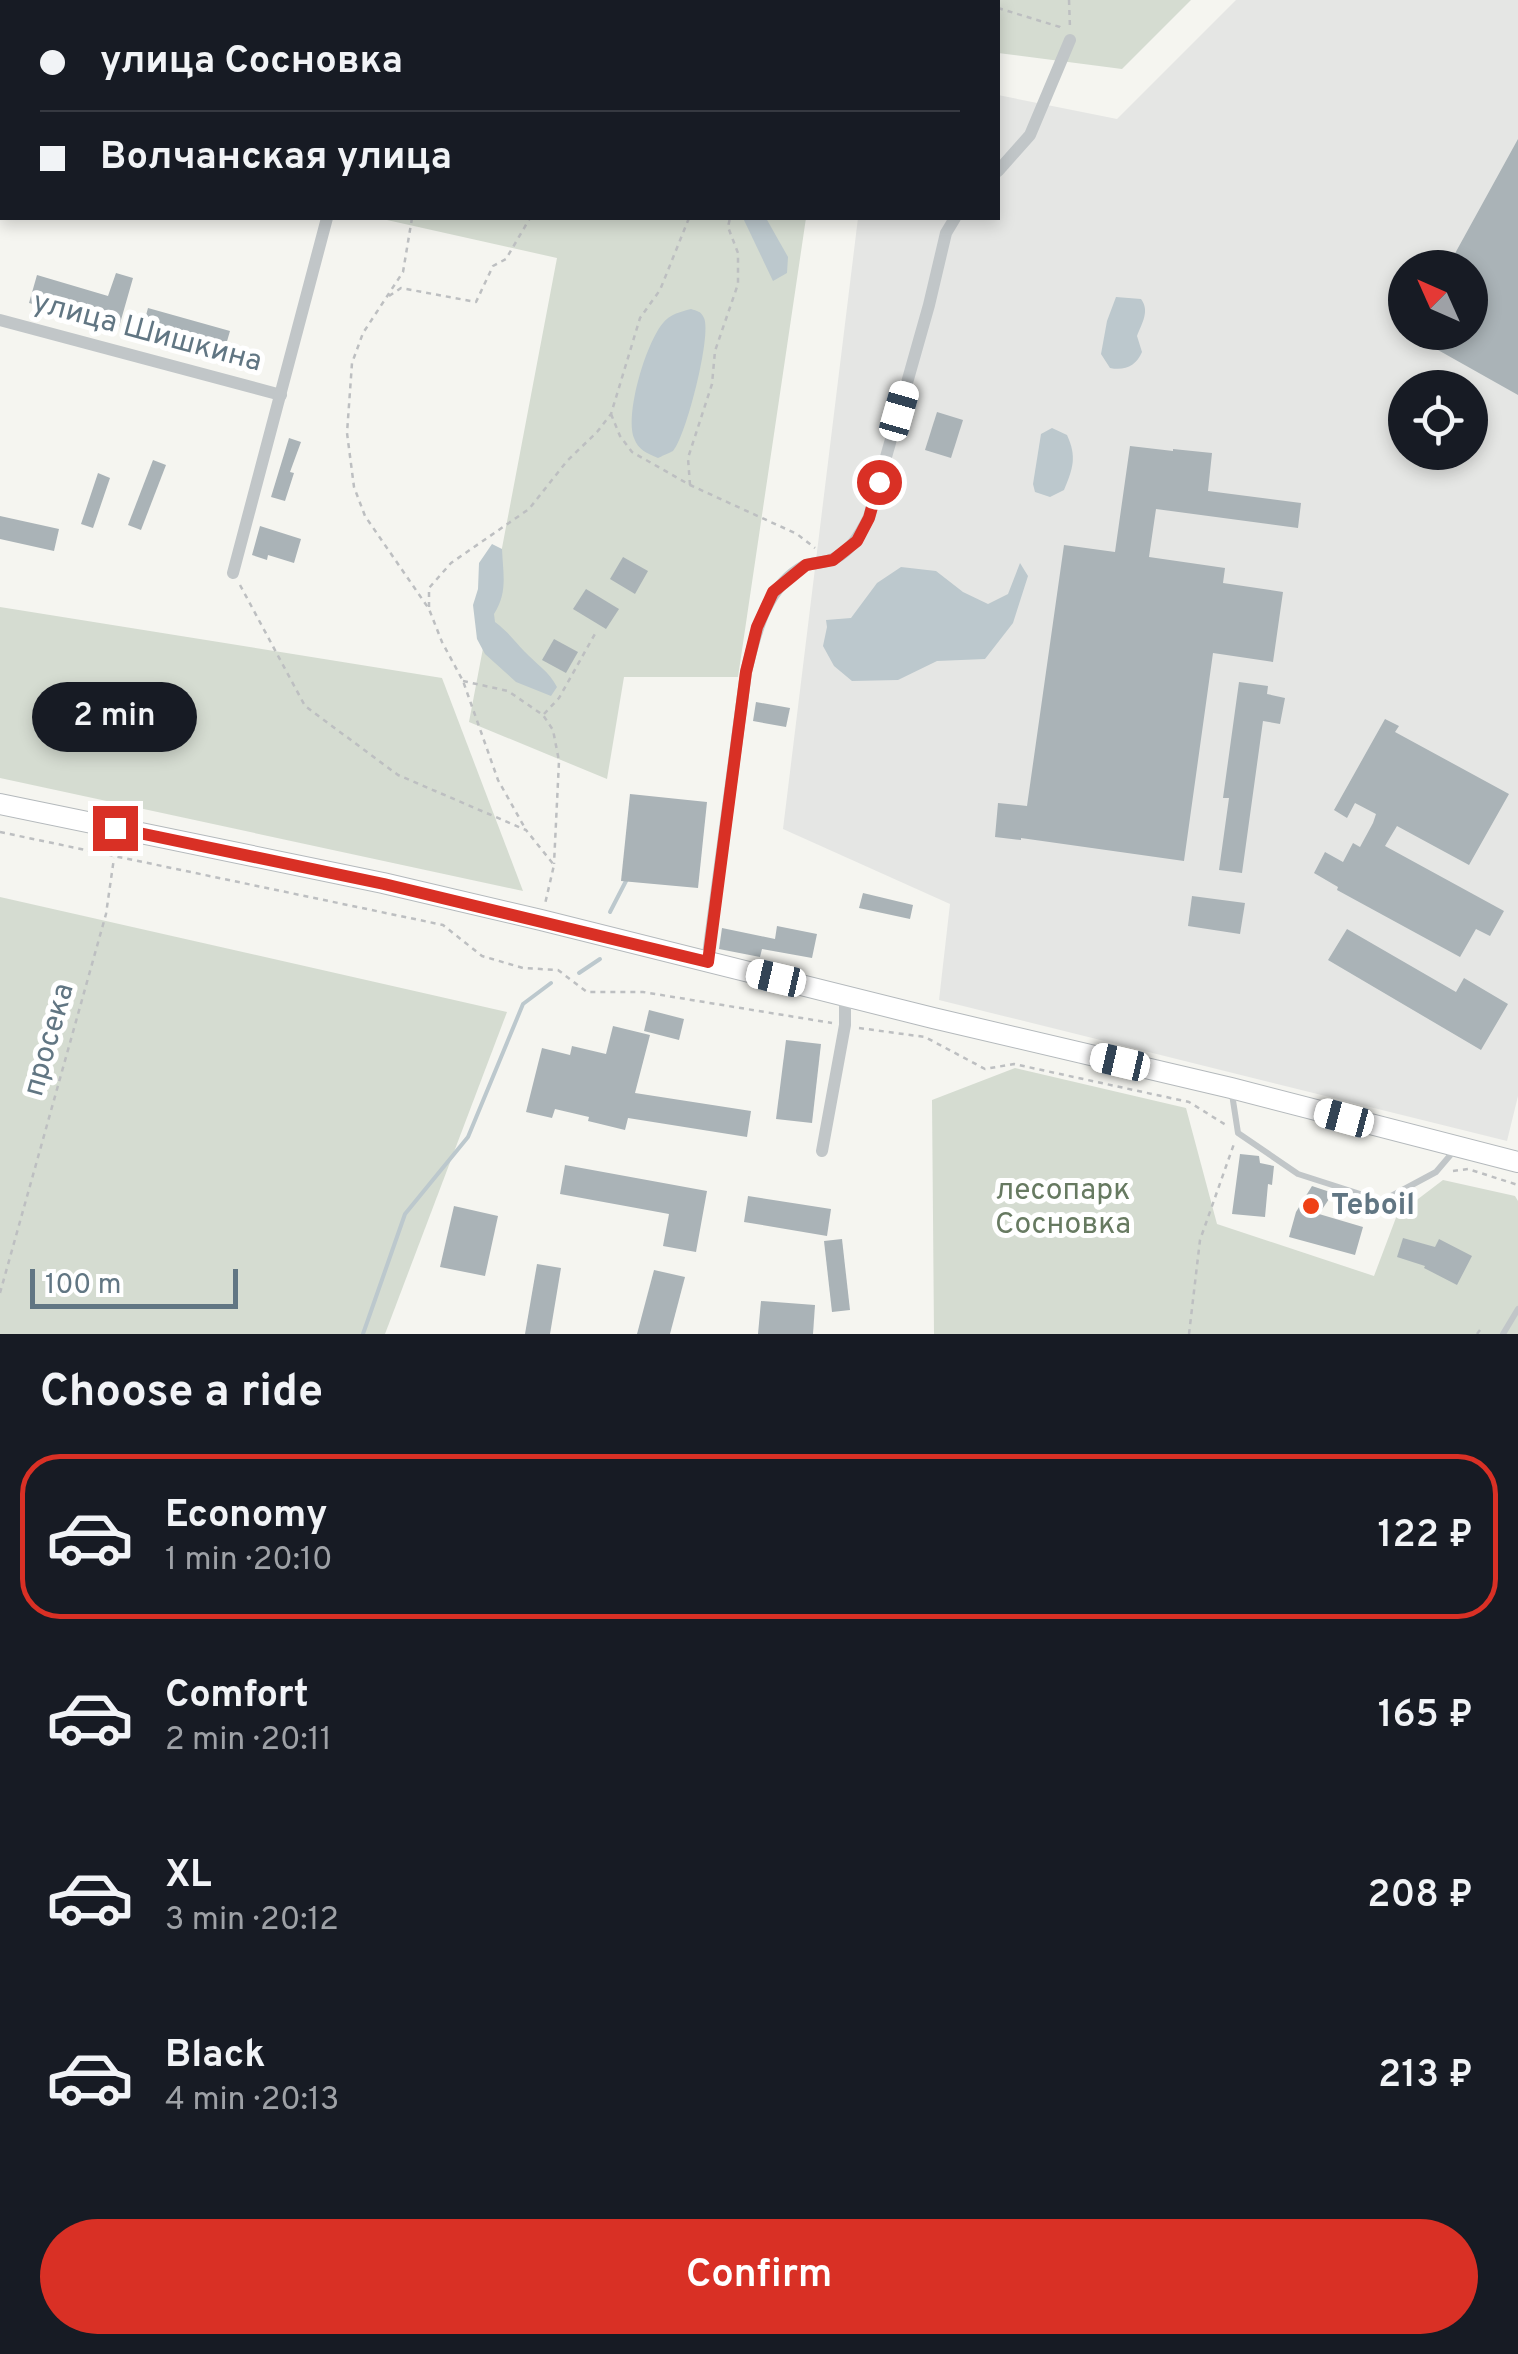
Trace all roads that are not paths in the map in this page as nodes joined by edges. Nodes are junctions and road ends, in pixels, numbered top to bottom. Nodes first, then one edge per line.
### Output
1 (1070, 40) road end
2 (1000, 169) edge
3 (326, 220) edge
4 (954, 220) edge
5 (0, 320) edge
6 (281, 395) junction
7 (233, 573) road end
8 (0, 804) edge
9 (708, 962) junction
10 (845, 995) junction
11 (1232, 1088) junction
12 (1457, 1147) junction
13 (822, 1151) dead end
14 (1518, 1162) edge
15 (1518, 1309) edge
16 (1503, 1334) edge

1 - 2 street
3 - 6 street
4 - 9 street
5 - 6 street, улица Шишкина
6 - 7 street
8 - 9 main road
9 - 10 main road
10 - 11 main road
10 - 13 street
11 - 12 main road
11 - 12 lane
12 - 14 main road
15 - 16 lane

